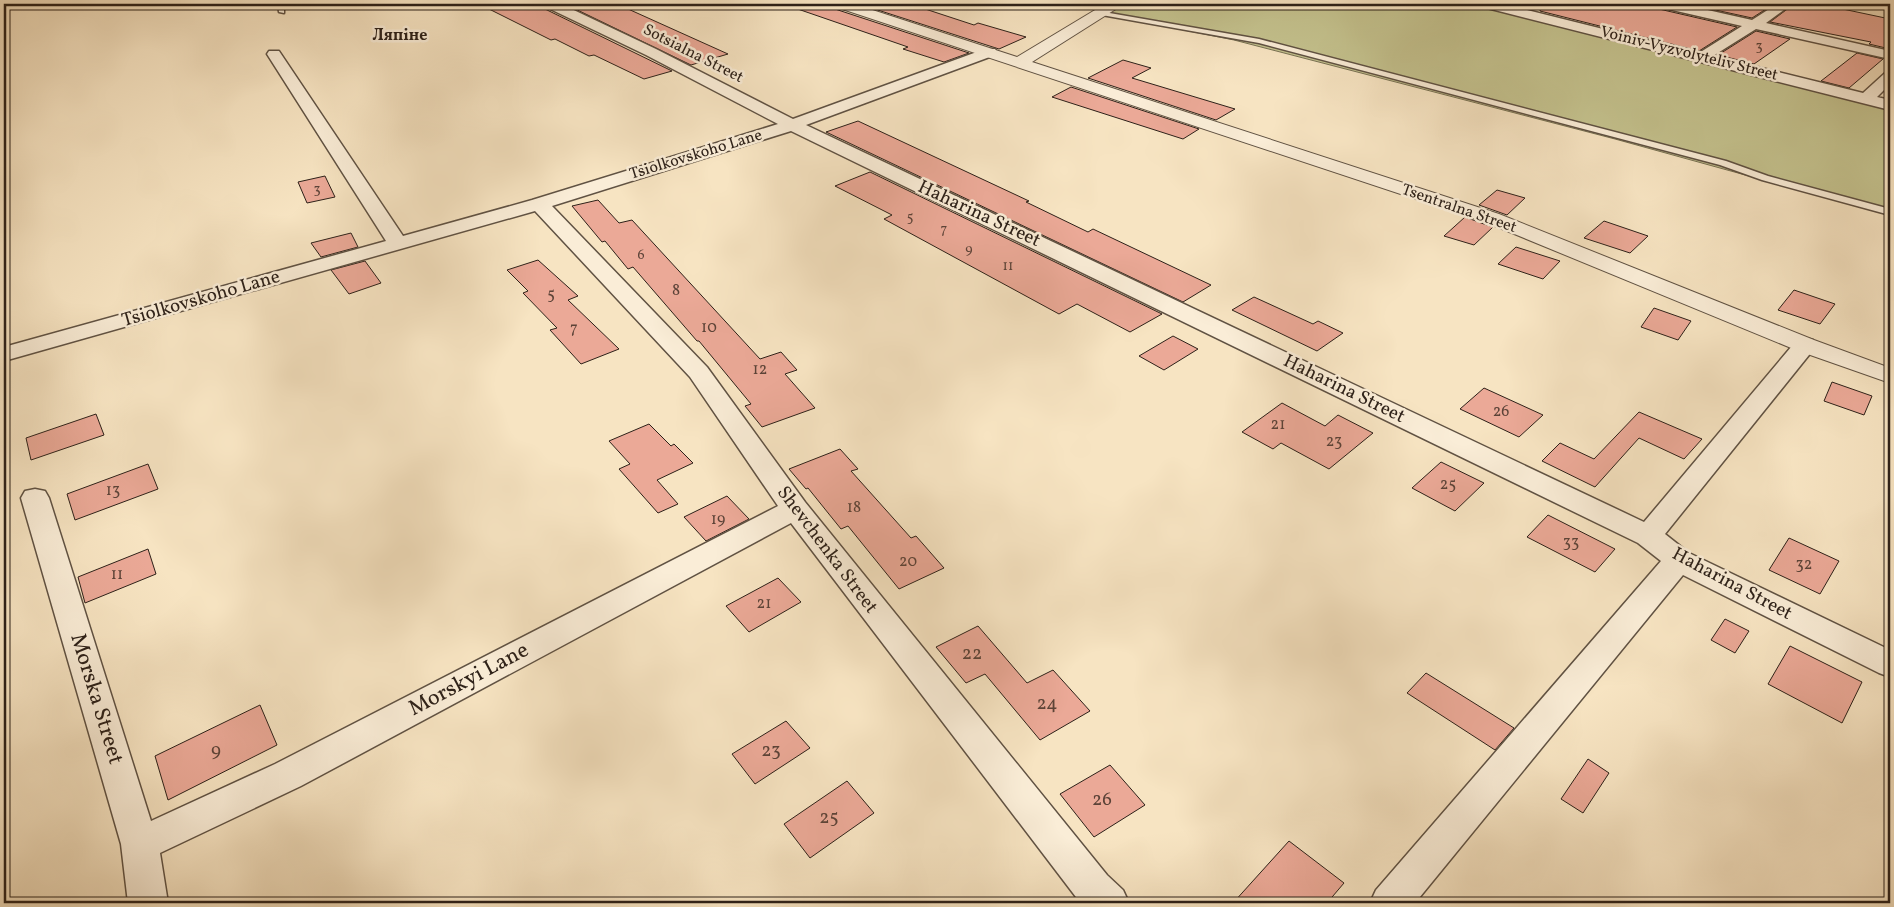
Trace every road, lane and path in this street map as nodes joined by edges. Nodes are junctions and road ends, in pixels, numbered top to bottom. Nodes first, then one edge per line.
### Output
1 (281, 4) edge
2 (285, 4) edge
3 (550, 4) edge
4 (841, 4) edge
5 (1114, 4) edge
6 (1488, 4) edge
7 (1664, 4) edge
8 (1786, 4) edge
9 (282, 12) dead end
10 (1098, 13) junction
11 (1754, 24) junction
12 (990, 52) junction
13 (274, 54) dead end
14 (1890, 55) edge
15 (1702, 57) junction
16 (1020, 62) junction
17 (1890, 76) edge
18 (1866, 99) junction
19 (1890, 105) edge
20 (792, 125) junction
21 (539, 204) junction
22 (1890, 212) edge
23 (398, 244) junction
24 (1805, 345) junction
25 (4, 354) edge
26 (1890, 376) edge
27 (34, 498) dead end
28 (795, 509) junction
29 (1648, 536) junction
30 (1679, 560) junction
31 (1890, 664) edge
32 (140, 844) junction
33 (148, 903) edge
34 (1109, 903) edge
35 (1390, 903) edge

1 - 2 lane
1 - 9 lane
3 - 20 street, Sotsialna Street
4 - 12 street, Tsentralna Street
5 - 10 street
6 - 15 street, Voiniv-Vyzvolyteliv Street
7 - 11 street
8 - 11 street
10 - 16 street
10 - 22 lane
11 - 14 street
11 - 15 street
12 - 16 street, Tsentralna Street
12 - 20 street, Tsiolkovskoho Lane
13 - 23 street
15 - 18 street, Voiniv-Vyzvolyteliv Street
16 - 24 street, Tsentralna Street
17 - 18 street
18 - 19 street, Voiniv-Vyzvolyteliv Street
20 - 21 street, Tsiolkovskoho Lane
20 - 29 street, Haharina Street
21 - 23 street, Tsiolkovskoho Lane
21 - 28 street, Shevchenka Street
23 - 25 street, Tsiolkovskoho Lane
24 - 26 street, Tsentralna Street
24 - 29 street
27 - 32 street, Morska Street
28 - 32 street, Morskyi Lane
28 - 34 street, Shevchenka Street
29 - 30 street, Haharina Street
30 - 31 street, Haharina Street
30 - 35 street
32 - 33 street, Morska Street

